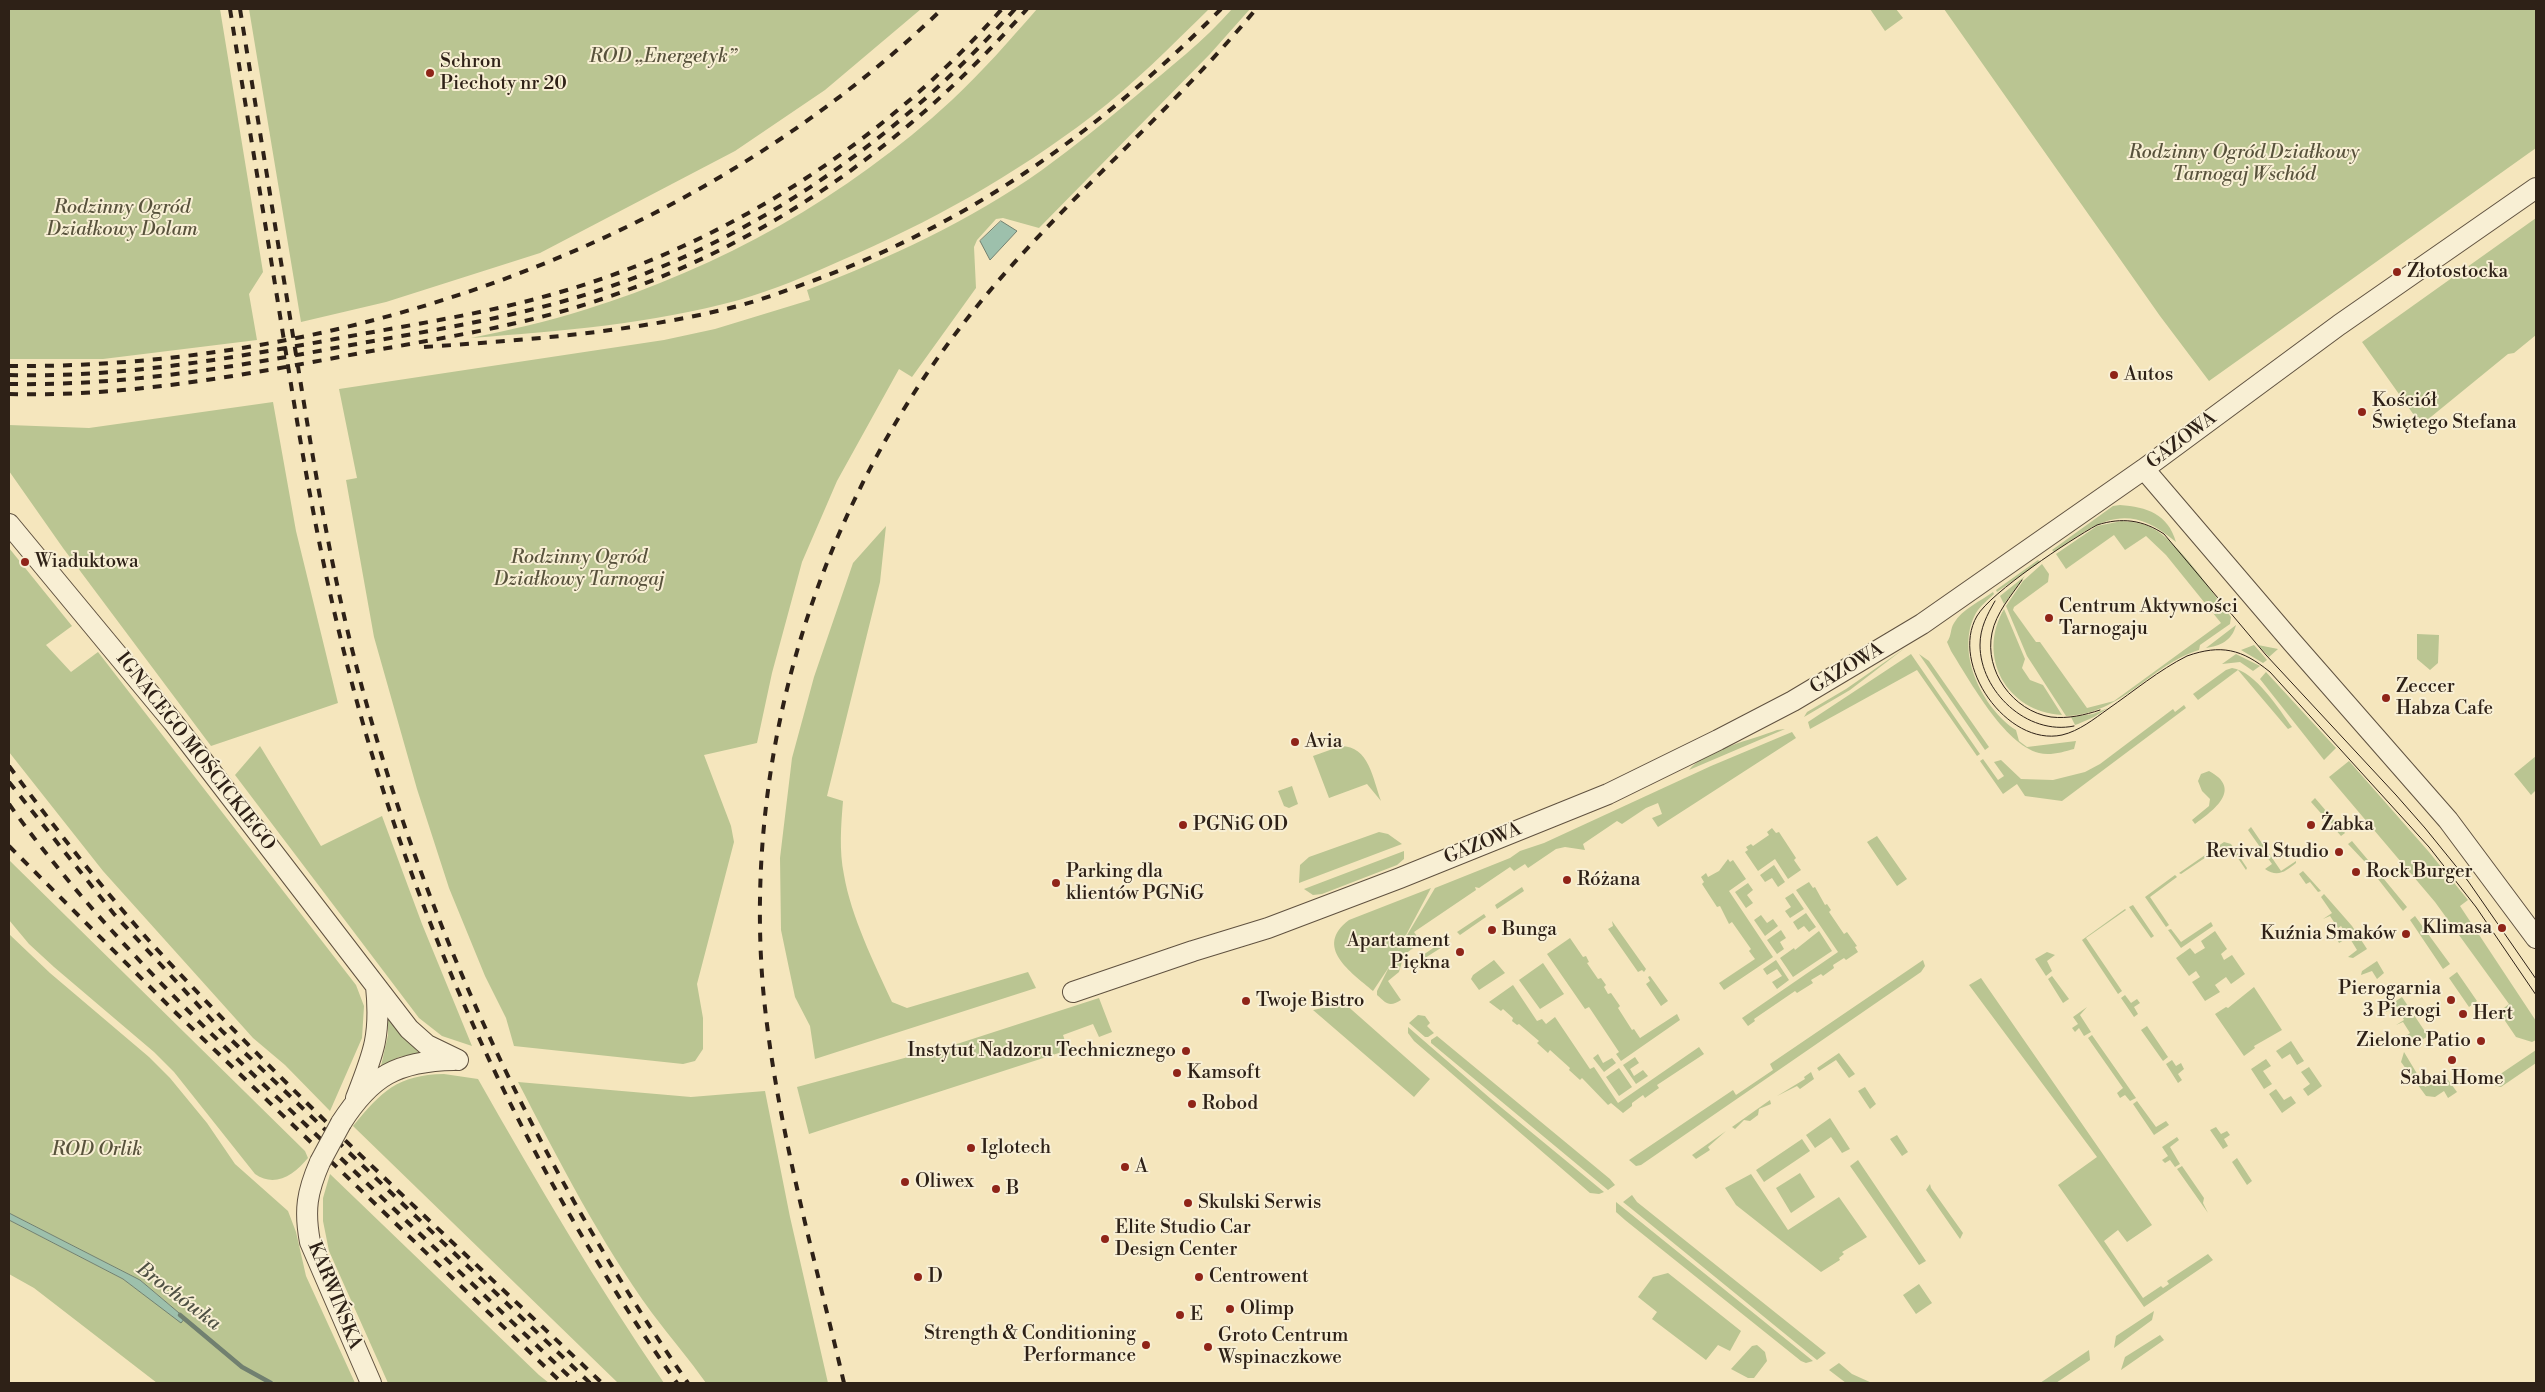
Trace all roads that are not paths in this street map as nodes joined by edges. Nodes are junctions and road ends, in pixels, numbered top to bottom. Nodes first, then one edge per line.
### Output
1 (2536, 188) edge
2 (2144, 469) junction
3 (9, 524) edge
4 (2536, 938) edge
5 (376, 985) junction
6 (1073, 992) dead end
7 (406, 1065) joint
8 (356, 1100) junction
9 (371, 1383) edge

1 - 2 street, GAZOWA
2 - 4 street
2 - 6 street, GAZOWA
3 - 5 street, IGNACEGO MOŚCICKIEGO
5 - 7 street, IGNACEGO MOŚCICKIEGO
5 - 8 street
7 - 8 street, KARWIŃSKA
8 - 9 street, KARWIŃSKA, bridge

